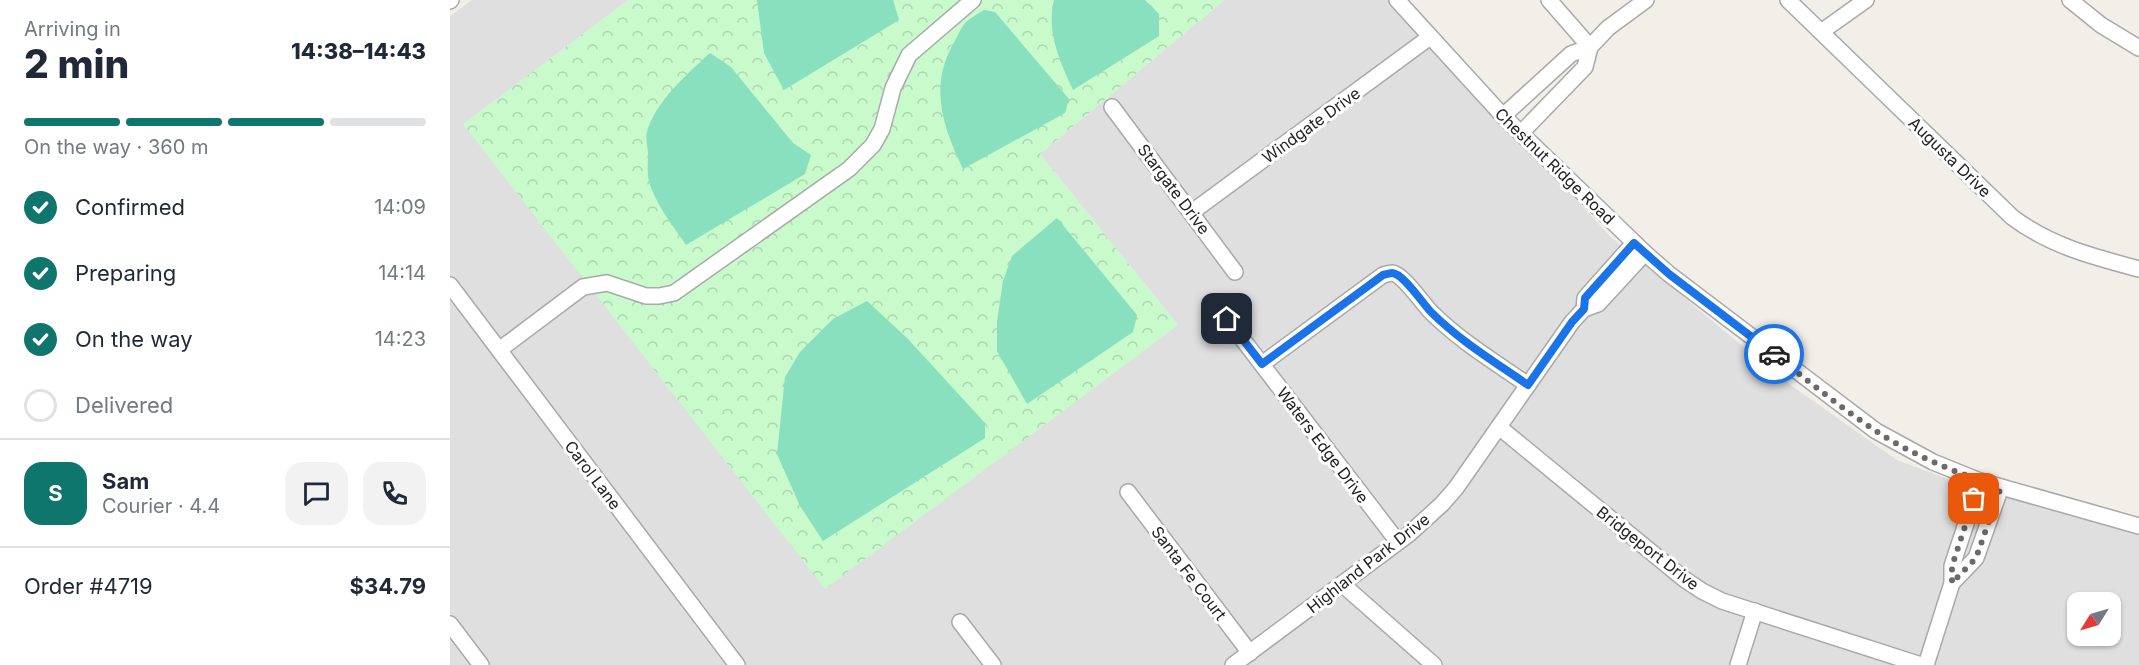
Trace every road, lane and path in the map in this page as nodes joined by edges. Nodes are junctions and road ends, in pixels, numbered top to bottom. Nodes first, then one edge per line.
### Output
1 (973, 0) edge
2 (1397, 0) edge
3 (1549, 0) edge
4 (1646, 0) edge
5 (1788, 0) edge
6 (1866, 0) edge
7 (2070, 0) edge
8 (1821, 32) junction
9 (1430, 37) junction
10 (1590, 47) junction
11 (2139, 48) edge
12 (1112, 107) dead end
13 (1503, 116) junction
14 (1521, 133) junction
15 (1192, 212) junction
16 (1639, 248) junction
17 (2139, 270) edge
18 (1235, 272) dead end
19 (450, 285) edge
20 (1227, 319) dead end
21 (499, 350) junction
22 (1262, 364) junction
23 (1528, 385) junction
24 (1499, 427) junction
25 (1980, 480) junction
26 (2001, 487) junction
27 (1128, 492) dead end
28 (2139, 526) edge
29 (1398, 542) junction
30 (1952, 583) junction
31 (1342, 584) junction
32 (1755, 611) junction
33 (960, 622) dead end
34 (450, 624) edge
35 (1250, 653) junction
36 (481, 665) edge
37 (737, 665) edge
38 (993, 665) edge
39 (1233, 665) edge
40 (1434, 665) edge
41 (1738, 665) edge
42 (1921, 665) edge
43 (1926, 665) edge

1 - 21 street
2 - 9 street, Chestnut Ridge Road
3 - 10 street
4 - 10 street
5 - 8 street, Augusta Drive
6 - 8 street
7 - 11 street
8 - 17 street, Augusta Drive
9 - 13 street, Chestnut Ridge Road
9 - 15 street, Windgate Drive
10 - 13 street
10 - 14 street
12 - 15 street, Stargate Drive
13 - 14 street, Chestnut Ridge Road
14 - 16 street, Chestnut Ridge Road
15 - 18 street, Stargate Drive
16 - 23 street, Highland Park Drive
16 - 25 street, Chestnut Ridge Road
19 - 21 street, Carol Lane
20 - 22 street, Waters Edge Drive
21 - 37 street, Carol Lane
22 - 23 street
22 - 29 street, Waters Edge Drive
23 - 24 street, Highland Park Drive
24 - 29 street, Highland Park Drive
24 - 32 street, Bridgeport Drive
25 - 26 street, Chestnut Ridge Road
25 - 30 street
26 - 28 street, Chestnut Ridge Road
26 - 30 street
27 - 35 street, Santa Fe Court
29 - 31 street, Highland Park Drive
30 - 43 street
31 - 35 street, Highland Park Drive
31 - 40 street
32 - 41 street
32 - 42 street, Bridgeport Drive
33 - 38 street
34 - 36 street
35 - 39 street, Highland Park Drive

